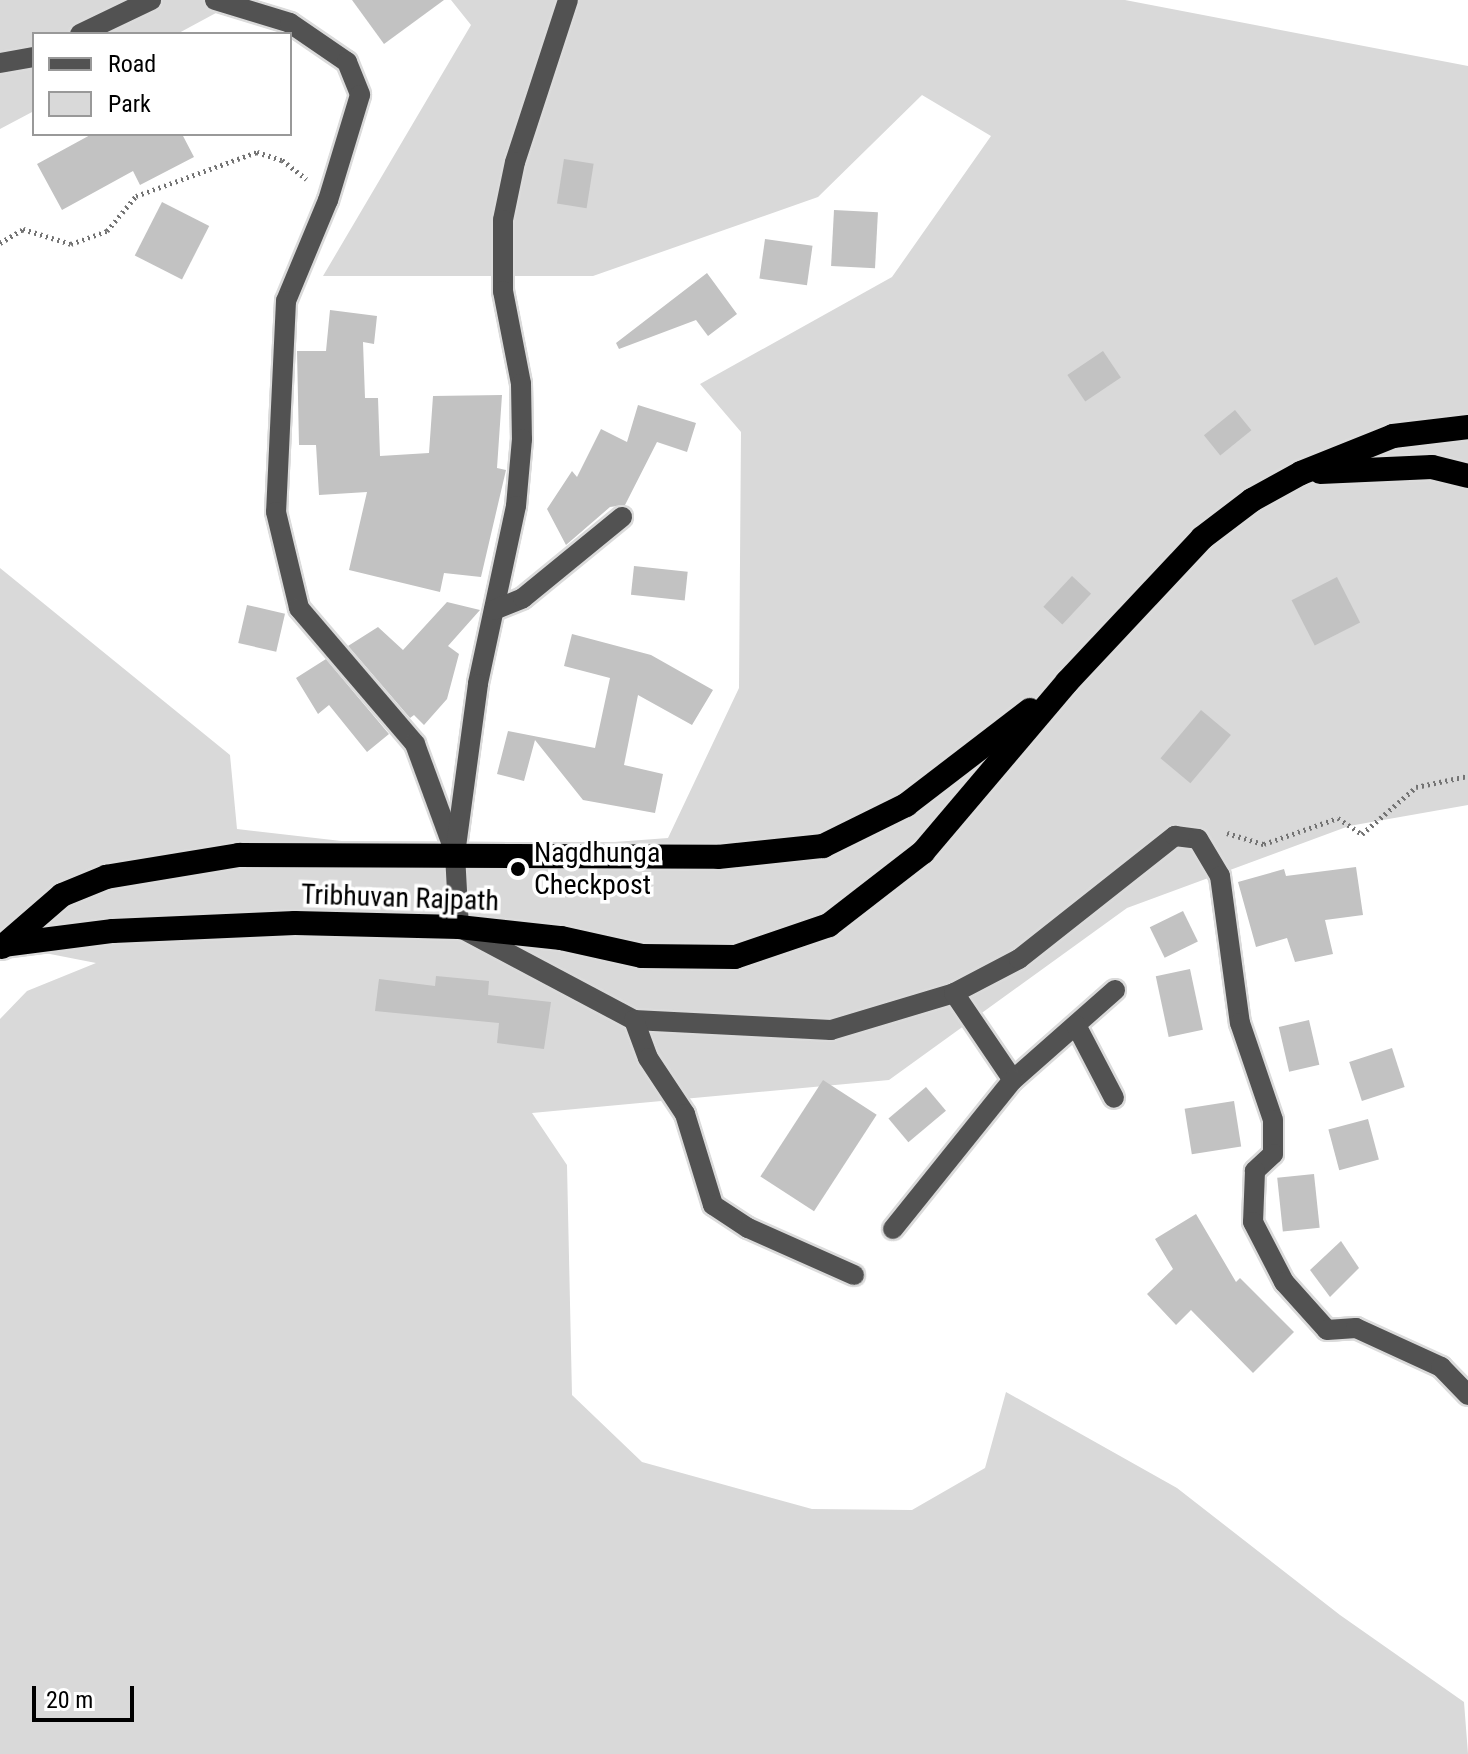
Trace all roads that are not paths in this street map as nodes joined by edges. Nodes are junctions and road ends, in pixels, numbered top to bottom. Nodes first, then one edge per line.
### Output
1 (151, 0) edge
2 (215, 0) edge
3 (568, 0) edge
4 (84, 32) edge
5 (32, 57) edge
6 (0, 63) edge
7 (1468, 427) edge
8 (1301, 473) junction
9 (1468, 476) edge
10 (622, 517) dead end
11 (494, 610) junction
12 (1067, 682) junction
13 (455, 854) junction
14 (459, 927) junction
15 (2, 947) edge
16 (1115, 990) dead end
17 (954, 993) junction
18 (634, 1020) junction
19 (1076, 1025) junction
20 (1013, 1080) junction
21 (1114, 1098) dead end
22 (893, 1229) dead end
23 (854, 1275) dead end
24 (1468, 1395) edge

1 - 4 street
2 - 13 street
3 - 11 street
5 - 6 street
7 - 8 highway, Tribhuvan Rajpath
8 - 9 highway, Tribhuvan Rajpath
8 - 12 highway, Tribhuvan Rajpath
10 - 11 street
11 - 13 street
12 - 13 highway, Tribhuvan Rajpath
12 - 14 highway, Tribhuvan Rajpath
13 - 14 street
13 - 15 highway, Tribhuvan Rajpath
14 - 15 highway, Tribhuvan Rajpath
14 - 18 street
16 - 19 street
17 - 18 street
17 - 20 street
17 - 24 street
18 - 23 street
19 - 20 street
19 - 21 street
20 - 22 street

